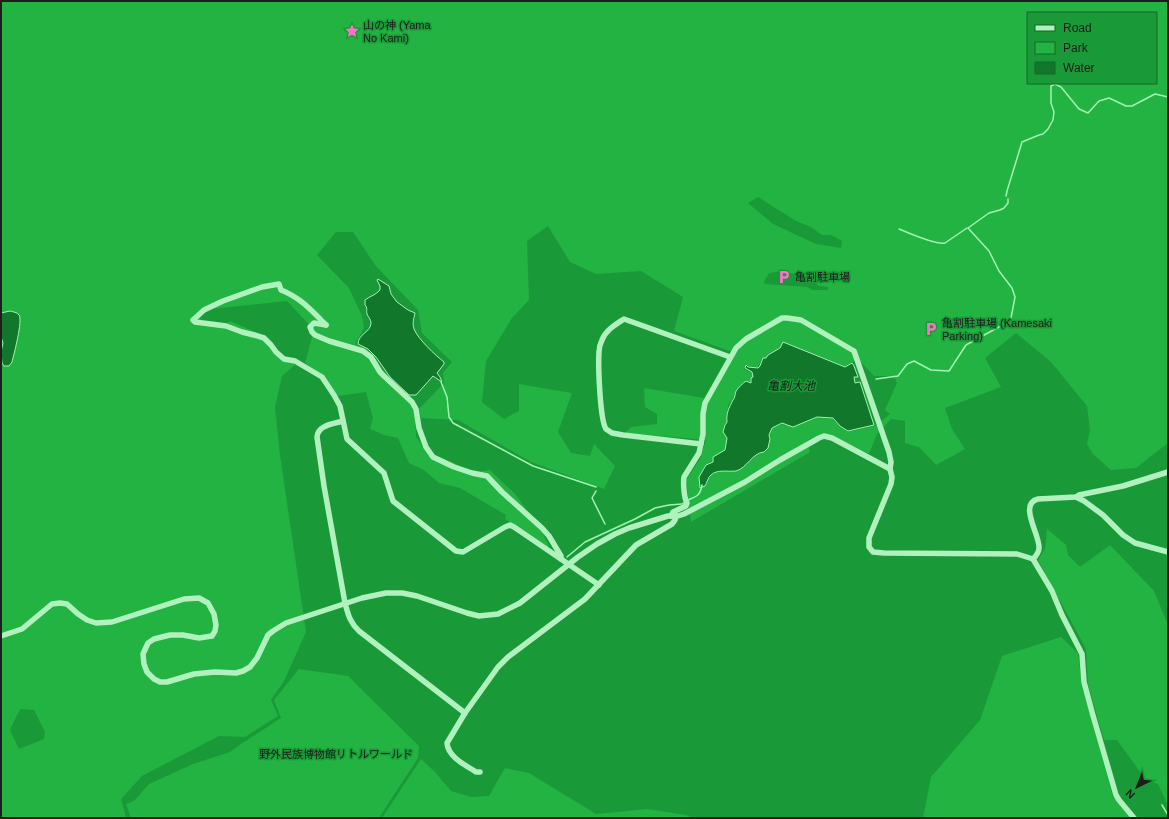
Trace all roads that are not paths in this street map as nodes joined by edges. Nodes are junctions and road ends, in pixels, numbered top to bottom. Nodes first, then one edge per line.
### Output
1 (730, 357) junction
2 (343, 421) junction
3 (701, 444) junction
4 (890, 468) junction
5 (1168, 472) edge
6 (1076, 497) junction
7 (673, 516) junction
8 (1168, 552) edge
9 (561, 559) junction
10 (1033, 559) junction
11 (569, 564) junction
12 (599, 585) junction
13 (345, 603) junction
14 (1, 636) edge
15 (465, 713) junction
16 (480, 772) dead end
17 (1134, 818) edge

1 - 3 street
1 - 3 street
1 - 4 street
2 - 9 street
2 - 9 street
2 - 13 street
3 - 7 street
4 - 7 street
4 - 10 street
5 - 6 street
6 - 8 street
6 - 10 street
7 - 11 street
7 - 12 street
9 - 11 street
10 - 17 street
11 - 12 street
11 - 13 street
12 - 15 street
13 - 14 street
13 - 15 street
15 - 16 street

